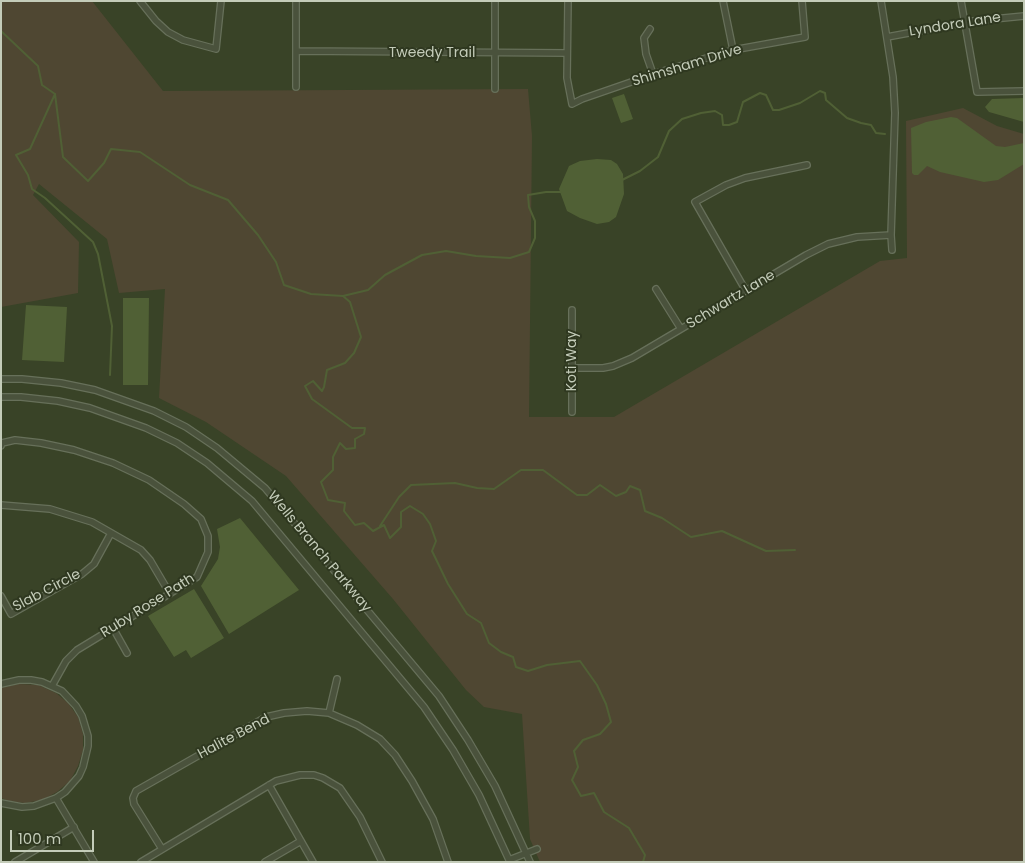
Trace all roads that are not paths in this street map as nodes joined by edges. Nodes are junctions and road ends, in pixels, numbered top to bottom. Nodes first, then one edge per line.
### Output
1 (140, 1) edge
2 (221, 1) edge
3 (296, 1) edge
4 (495, 1) edge
5 (568, 1) edge
6 (723, 1) edge
7 (802, 1) edge
8 (881, 1) edge
9 (961, 1) edge
10 (1024, 16) edge
11 (964, 22) junction
12 (650, 29) dead end
13 (887, 37) junction
14 (732, 50) junction
15 (296, 52) junction
16 (496, 53) junction
17 (567, 53) junction
18 (654, 74) junction
19 (296, 87) dead end
20 (495, 88) dead end
21 (1024, 91) edge
22 (807, 165) dead end
23 (891, 235) junction
24 (892, 250) dead end
25 (656, 289) dead end
26 (746, 291) junction
27 (572, 310) dead end
28 (681, 329) junction
29 (573, 368) junction
30 (1, 379) edge
31 (1, 397) edge
32 (572, 412) dead end
33 (2, 444) edge
34 (1, 505) edge
35 (111, 533) junction
36 (170, 594) junction
37 (1, 596) edge
38 (113, 628) junction
39 (127, 654) dead end
40 (337, 680) dead end
41 (1, 684) edge
42 (52, 686) junction
43 (329, 713) junction
44 (269, 786) junction
45 (56, 798) junction
46 (1, 803) edge
47 (74, 827) junction
48 (301, 841) junction
49 (162, 849) junction
50 (537, 849) dead end
51 (526, 853) junction
52 (18, 861) edge
53 (509, 861) edge
54 (94, 862) edge
55 (141, 862) edge
56 (265, 862) edge
57 (313, 862) edge
58 (382, 862) edge
59 (448, 862) edge
60 (530, 862) edge

1 - 2 street
3 - 15 street
4 - 16 street
5 - 17 street
6 - 14 street
7 - 14 street, Shimsham Drive
8 - 13 street
9 - 11 street
10 - 11 street, Lyndora Lane
11 - 13 street, Lyndora Lane
11 - 21 street
12 - 18 street
13 - 23 street
14 - 18 street, Shimsham Drive
15 - 16 street, Tweedy Trail
15 - 19 street
16 - 17 street, Tweedy Trail
16 - 20 street
17 - 18 street, Shimsham Drive
22 - 26 street
23 - 24 street
23 - 26 street, Schwartz Lane
25 - 28 street
26 - 28 street, Schwartz Lane
27 - 29 street, Koti Way
28 - 29 street, Schwartz Lane
29 - 32 street, Koti Way
30 - 51 street, Wells Branch Parkway
31 - 53 street, Wells Branch Parkway
33 - 36 street, Ruby Rose Path
34 - 35 street
35 - 36 street
35 - 37 street, Slab Circle
36 - 38 street, Ruby Rose Path
38 - 39 street
38 - 42 street, Ruby Rose Path
40 - 43 street
41 - 42 street
42 - 45 street
43 - 49 street, Halite Bend
43 - 59 street, Halite Bend
44 - 48 street
44 - 49 street
44 - 58 street
45 - 46 street
45 - 47 street
47 - 52 street
47 - 54 street
48 - 56 street
48 - 57 street
49 - 55 street
50 - 51 street
51 - 53 street
51 - 60 street, Wells Branch Parkway

